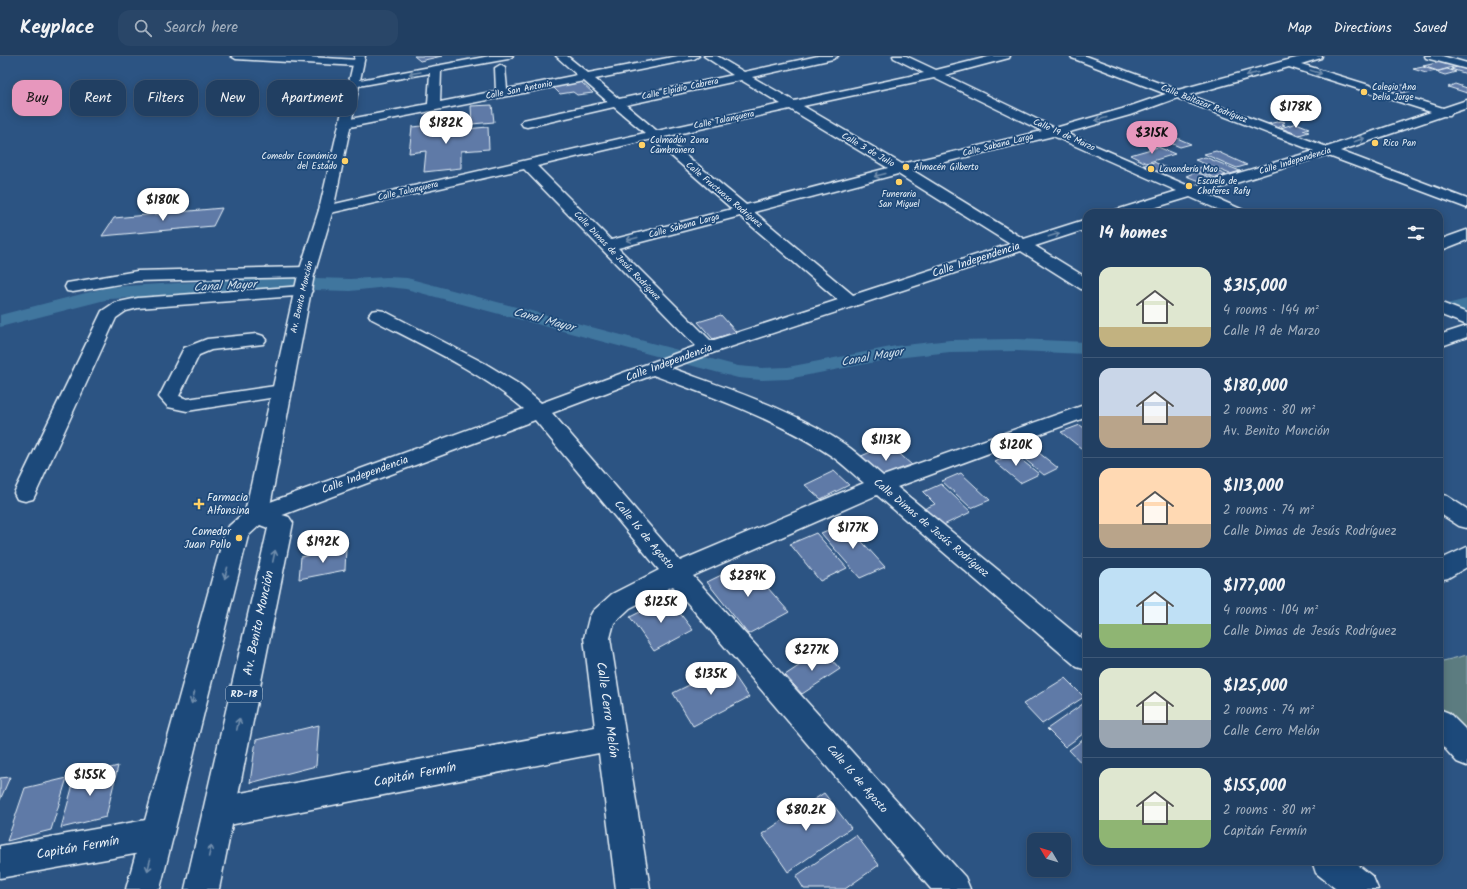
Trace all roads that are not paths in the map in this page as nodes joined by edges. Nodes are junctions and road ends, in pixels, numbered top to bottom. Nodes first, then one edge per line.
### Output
1 (236, 56) edge
2 (508, 56) edge
3 (561, 56) edge
4 (694, 56) edge
5 (709, 56) edge
6 (834, 56) edge
7 (898, 56) edge
8 (1005, 56) edge
9 (1076, 56) edge
10 (1316, 56) edge
11 (1430, 56) edge
12 (1272, 58) dead end
13 (359, 59) edge
14 (1289, 63) junction
15 (1467, 66) edge
16 (500, 68) dead end
17 (436, 69) junction
18 (935, 74) junction
19 (586, 76) junction
20 (743, 76) junction
21 (354, 80) edge
22 (357, 83) edge
23 (502, 93) junction
24 (1178, 94) junction
25 (617, 103) junction
26 (1467, 104) edge
27 (792, 105) junction
28 (434, 106) junction
29 (1443, 112) junction
30 (347, 116) edge
31 (1461, 118) dead end
32 (527, 123) dead end
33 (345, 124) junction
34 (1054, 132) junction
35 (654, 135) junction
36 (1327, 151) junction
37 (527, 164) junction
38 (900, 169) junction
39 (1194, 192) junction
40 (1467, 204) edge
41 (1135, 209) edge
42 (1230, 209) edge
43 (326, 210) junction
44 (742, 210) junction
45 (1083, 225) edge
46 (1467, 235) edge
47 (1443, 244) edge
48 (1022, 245) junction
49 (607, 246) junction
50 (1083, 283) edge
51 (304, 284) junction
52 (73, 287) dead end
53 (851, 302) junction
54 (1443, 310) edge
55 (378, 315) dead end
56 (1464, 323) edge
57 (1443, 338) edge
58 (257, 340) dead end
59 (705, 349) junction
60 (659, 367) junction
61 (282, 391) junction
62 (539, 411) junction
63 (1083, 411) edge
64 (880, 486) junction
65 (26, 493) dead end
66 (1443, 505) edge
67 (256, 516) junction
68 (1467, 520) edge
69 (1467, 556) edge
70 (1443, 569) edge
71 (676, 573) junction
72 (1083, 656) edge
73 (1443, 726) edge
74 (611, 737) junction
75 (1467, 752) edge
76 (219, 812) junction
77 (157, 834) junction
78 (0, 862) edge
79 (1333, 865) edge
80 (143, 889) edge
81 (202, 889) edge
82 (633, 889) edge
83 (953, 889) edge
84 (1361, 889) edge

1 - 13 street
2 - 17 street
3 - 19 street, Calle Fructuoso Rodríguez
4 - 19 street, Calle San Antonio
5 - 20 street, Calle 3 de Julio
6 - 20 street, Calle Elpidio Cabrera
7 - 18 street, Calle 19 de Marzo
8 - 18 street, Calle Talanquera
9 - 24 street, Calle Baltazar Rodríguez
10 - 14 street, Calle Sabana Larga
11 - 15 street
12 - 14 street
13 - 21 street, Av. Benito Monción
14 -> 24 street, Calle Sabana Larga
14 -> 29 street
16 - 23 street
17 -> 22 street
17 - 28 street
18 - 27 street, Calle Talanquera
18 - 34 street, Calle 19 de Marzo
19 - 23 street, Calle San Antonio
19 - 25 street, Calle Fructuoso Rodríguez
20 - 25 street, Calle Elpidio Cabrera
20 - 27 street, Calle 3 de Julio
23 - 28 street, Calle San Antonio
24 -> 34 street, Calle Sabana Larga
24 - 36 street, Calle Baltazar Rodríguez
25 - 32 street, Calle Elpidio Cabrera
25 - 35 street, Calle Fructuoso Rodríguez
26 - 29 street, Calle Independencia
27 - 35 street, Calle Talanquera
27 - 38 street, Calle 3 de Julio
28 - 33 street, Calle San Antonio
29 - 31 street
36 -> 29 street, Calle Independencia
30 - 33 street, Av. Benito Monción
33 - 43 street, Av. Benito Monción
34 - 38 street, Calle Sabana Larga
34 - 39 street, Calle 19 de Marzo
35 - 37 street, Calle Talanquera
35 - 44 street, Calle Fructuoso Rodríguez
36 - 39 street, Calle Independencia
36 - 40 street, Calle Baltazar Rodríguez
37 - 43 street, Calle Talanquera
37 - 49 street, Calle Dimas de Jesús Rodríguez
38 -> 44 street, Calle Sabana Larga
38 - 48 street, Calle 3 de Julio
39 - 41 street, Calle Independencia
39 - 42 street, Calle 19 de Marzo
43 - 51 street, Av. Benito Monción
44 -> 49 street, Calle Sabana Larga
44 - 53 street, Calle Fructuoso Rodríguez
48 -> 45 street, Calle Independencia
46 - 47 street
48 - 50 street, Calle 3 de Julio
48 - 53 street, Calle Independencia
49 - 59 street, Calle Dimas de Jesús Rodríguez
51 - 52 street
51 - 61 street, Av. Benito Monción
51 - 65 street
53 - 59 street, Calle Independencia
54 - 56 street
55 - 62 street, Calle 16 de Agosto
56 - 57 street
58 - 61 street
59 - 60 street, Calle Independencia
60 - 62 street, Calle Independencia
60 - 64 street, Calle Dimas de Jesús Rodríguez
61 - 67 street, Av. Benito Monción
62 - 67 street, Calle Independencia
62 - 71 street, Calle 16 de Agosto
63 - 64 street, Calle Cerro Melón
64 - 71 street, Calle Cerro Melón
64 - 72 street, Calle Dimas de Jesús Rodríguez
66 - 68 street
76 -> 67 street, Av. Benito Monción / RD-18
67 -> 77 street
69 - 70 street
71 - 74 street, Calle Cerro Melón
71 - 83 street, Calle 16 de Agosto
73 - 75 street
74 - 76 street, Capitán Fermín
74 - 82 street, Calle Cerro Melón
81 -> 76 street, Av. Benito Monción / RD-18
77 - 78 street, Capitán Fermín
77 -> 80 street
79 - 84 street

